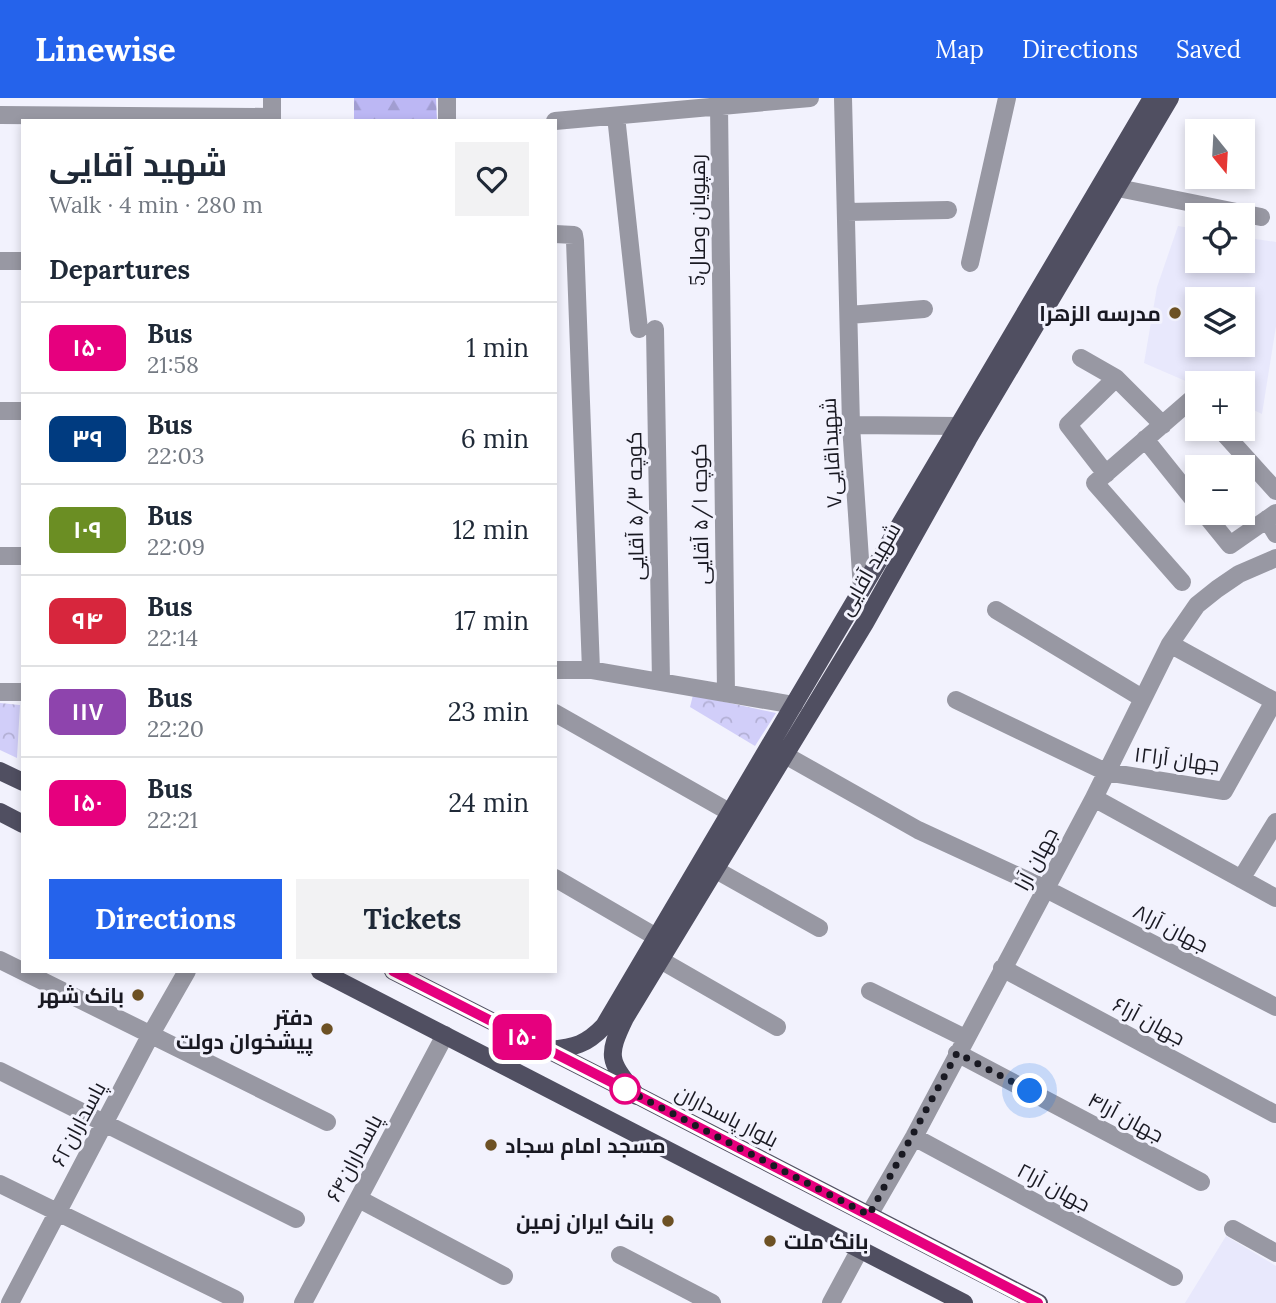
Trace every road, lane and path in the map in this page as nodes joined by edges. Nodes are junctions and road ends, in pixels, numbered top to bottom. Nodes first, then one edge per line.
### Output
1 (272, 98) edge
2 (447, 98) edge
3 (810, 98) edge
4 (843, 98) edge
5 (1007, 98) edge
6 (1152, 98) edge
7 (1170, 98) edge
8 (690, 103) edge
9 (719, 105) junction
10 (0, 115) edge
11 (616, 116) junction
12 (272, 119) edge
13 (447, 119) edge
14 (557, 121) edge
15 (1118, 188) junction
16 (948, 211) dead end
17 (847, 212) junction
18 (1261, 217) dead end
19 (557, 234) edge
20 (970, 263) dead end
21 (924, 309) dead end
22 (849, 315) junction
23 (1025, 330) junction
24 (721, 334) joint
25 (1081, 358) dead end
26 (1116, 378) junction
27 (1185, 405) edge
28 (0, 411) edge
29 (21, 411) edge
30 (851, 425) junction
31 (1163, 425) junction
32 (958, 426) junction
33 (1145, 439) junction
34 (1231, 441) edge
35 (1106, 474) junction
36 (1185, 488) edge
37 (1276, 491) edge
38 (1273, 522) edge
39 (1214, 525) edge
40 (21, 555) edge
41 (0, 556) edge
42 (1276, 558) edge
43 (1182, 582) dead end
44 (862, 589) junction
45 (996, 610) dead end
46 (1170, 644) junction
47 (557, 670) edge
48 (591, 670) junction
49 (661, 682) junction
50 (0, 692) edge
51 (21, 692) edge
52 (726, 693) junction
53 (1142, 698) junction
54 (956, 700) dead end
55 (1275, 701) edge
56 (794, 705) junction
57 (557, 714) edge
58 (785, 755) junction
59 (0, 772) edge
60 (1106, 772) junction
61 (21, 781) edge
62 (1094, 798) junction
63 (0, 813) edge
64 (731, 813) junction
65 (1276, 821) edge
66 (21, 823) edge
67 (716, 870) junction
68 (557, 878) edge
69 (1241, 879) junction
70 (1045, 889) junction
71 (1276, 898) edge
72 (819, 928) dead end
73 (656, 950) junction
74 (0, 960) edge
75 (1002, 968) junction
76 (21, 970) edge
77 (27, 973) edge
78 (186, 973) edge
79 (324, 973) edge
80 (397, 973) edge
81 (870, 991) dead end
82 (1276, 1007) edge
83 (777, 1027) dead end
84 (597, 1033) junction
85 (151, 1034) junction
86 (445, 1035) junction
87 (613, 1043) junction
88 (961, 1045) junction
89 (549, 1050) junction
90 (0, 1071) edge
91 (637, 1096) junction
92 (1275, 1114) edge
93 (327, 1122) dead end
94 (104, 1123) junction
95 (914, 1137) junction
96 (1201, 1182) dead end
97 (0, 1184) edge
98 (359, 1199) junction
99 (57, 1212) junction
100 (869, 1215) junction
101 (296, 1219) dead end
102 (1233, 1229) dead end
103 (859, 1251) junction
104 (1276, 1253) edge
105 (620, 1255) dead end
106 (504, 1276) dead end
107 (1174, 1277) dead end
108 (235, 1299) dead end
109 (9, 1300) edge
110 (303, 1303) edge
111 (712, 1303) edge
112 (831, 1303) edge
113 (964, 1303) edge
114 (1038, 1303) edge

1 - 12 street
2 - 13 street
3 - 9 street
4 - 17 street, شهیداقایی۷
5 - 20 street
6 - 23 main road, شهید آقایی
7 - 15 main road, شهید آقایی
8 - 9 street
8 - 11 street
9 - 24 street, رهپویان وصال5
10 - 12 street
11 - 14 street
11 - 49 street, کوچه ۵/۳ آقایی
15 - 18 street
15 - 23 main road, شهید آقایی
16 - 17 street
17 - 22 street, شهیداقایی۷
19 - 48 street
21 - 22 street
22 - 30 street, شهیداقایی۷
23 - 32 main road, شهید آقایی
23 - 58 main road, شهید آقایی
24 - 52 street, کوچه ۵/۱ آقایی
25 - 26 street
26 - 31 street
26 - 35 street
27 - 31 street
28 - 29 street
30 - 32 street
30 - 44 street, شهیداقایی۷
31 - 33 street
32 - 44 main road, شهید آقایی
33 - 35 street
33 - 36 street
34 - 37 street
35 - 43 street
38 - 39 street
40 - 41 street
42 - 46 street, جهان آرا
44 - 56 main road, شهید آقایی
45 - 53 street
46 - 53 street, جهان آرا
46 - 55 street
47 - 48 street
48 - 49 street
49 - 52 street
50 - 51 street
52 - 56 street
53 - 60 street, جهان آرا
54 - 60 street
55 - 60 street, جهان آرا۱۲
56 - 64 main road, شهید آقایی
57 - 64 street
58 - 67 main road, شهید آقایی
58 - 70 street, جهان آرا۸
59 - 61 main road
60 - 62 street, جهان آرا
62 - 69 street
62 - 70 street, جهان آرا
63 - 66 main road
64 - 73 main road, شهید آقایی
65 - 69 street
67 - 72 street
67 - 73 main road, شهید آقایی
68 - 73 street
69 - 71 street
70 - 75 street, جهان آرا
70 - 82 street, جهان آرا۸
73 - 83 street
73 - 84 main road, شهید آقایی
73 - 87 main road, شهید آقایی
74 - 76 street
75 - 88 street, جهان آرا
75 - 92 street, جهان آرا۶
77 - 85 street
78 - 85 street, پاسداران۶۲
79 - 86 main road
80 - 89 main road, بلوار پاسداران
81 - 88 street, جهان آرا۴
84 - 87 main road
84 - 89 main road, شهید آقایی
85 - 93 street
85 - 94 street, پاسداران۶۲
86 - 98 street, پاسداران۶۴
86 - 103 main road
87 - 91 main road
88 - 95 street, جهان آرا
88 - 96 street, جهان آرا۴
89 - 91 main road, بلوار پاسداران
90 - 94 street
91 - 100 main road, بلوار پاسداران
94 - 99 street, پاسداران۶۲
94 - 101 street
95 - 100 street, جهان آرا
95 - 107 street, جهان آرا۲
97 - 99 street
98 - 106 street
98 - 110 street, پاسداران۶۴
99 - 108 street
99 - 109 street, پاسداران۶۲
100 - 114 main road, بلوار پاسداران
102 - 104 street
103 - 112 street
103 - 113 main road
105 - 111 street

